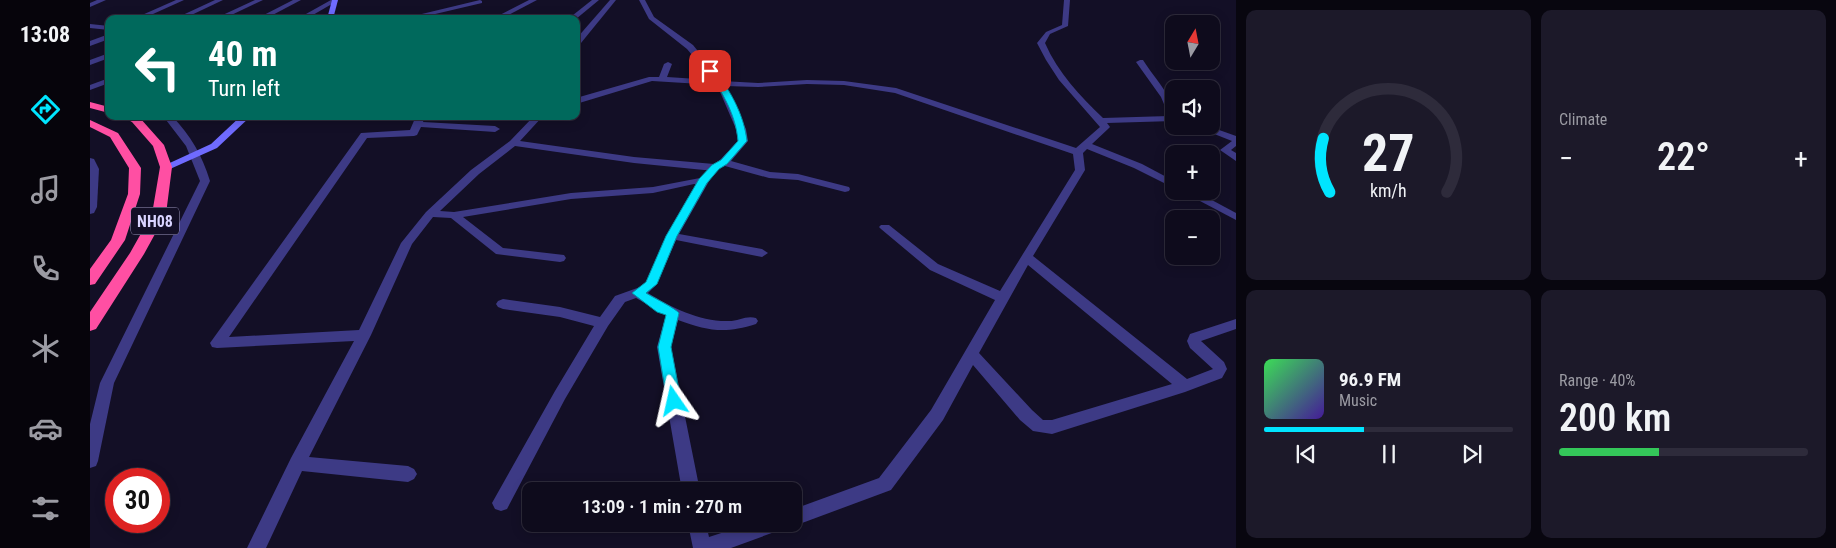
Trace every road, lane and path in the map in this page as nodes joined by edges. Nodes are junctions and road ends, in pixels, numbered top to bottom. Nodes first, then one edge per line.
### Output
1 (103, 0) edge
2 (181, 0) edge
3 (220, 0) edge
4 (260, 0) edge
5 (298, 0) edge
6 (534, 0) edge
7 (596, 0) edge
8 (613, 0) edge
9 (642, 0) edge
10 (1067, 0) edge
11 (334, 1) edge
12 (480, 2) dead end
13 (90, 5) edge
14 (145, 15) edge
15 (186, 15) edge
16 (226, 15) edge
17 (267, 15) edge
18 (308, 15) edge
19 (331, 15) edge
20 (422, 15) edge
21 (503, 15) edge
22 (576, 15) edge
23 (90, 26) edge
24 (105, 28) edge
25 (105, 38) edge
26 (90, 44) edge
27 (580, 44) edge
28 (105, 57) edge
29 (1140, 62) dead end
30 (90, 63) edge
31 (668, 64) dead end
32 (663, 78) junction
33 (105, 81) edge
34 (720, 83) junction
35 (92, 86) edge
36 (105, 88) edge
37 (1165, 97) edge
38 (580, 100) edge
39 (90, 105) edge
40 (105, 109) edge
41 (1165, 118) edge
42 (137, 120) edge
43 (171, 120) edge
44 (243, 120) edge
45 (420, 120) edge
46 (535, 120) edge
47 (1101, 121) junction
48 (90, 123) edge
49 (495, 130) dead end
50 (1220, 135) edge
51 (1236, 141) edge
52 (514, 143) junction
53 (1082, 148) junction
54 (197, 155) junction
55 (1236, 158) edge
56 (90, 161) edge
57 (720, 165) junction
58 (166, 168) junction
59 (1165, 180) edge
60 (702, 181) junction
61 (845, 189) dead end
62 (1203, 200) edge
63 (91, 208) edge
64 (430, 214) junction
65 (454, 215) junction
66 (1236, 217) edge
67 (885, 227) dead end
68 (672, 236) junction
69 (762, 253) dead end
70 (1026, 257) junction
71 (560, 258) dead end
72 (90, 280) edge
73 (638, 293) junction
74 (1003, 298) junction
75 (503, 304) dead end
76 (673, 313) junction
77 (751, 321) dead end
78 (603, 323) junction
79 (1236, 324) edge
80 (90, 326) edge
81 (364, 335) junction
82 (971, 353) junction
83 (1185, 386) junction
84 (90, 461) edge
85 (297, 463) junction
86 (408, 474) dead end
87 (689, 482) edge
88 (501, 503) dead end
89 (802, 514) edge
90 (699, 532) edge
91 (751, 532) edge
92 (256, 548) edge
93 (704, 548) edge

1 - 13 street
2 - 14 street
3 - 15 street
4 - 16 street
5 - 17 street
6 - 21 street
7 - 22 street
8 - 27 street
9 - 34 street
10 - 47 street
11 - 18 street
11 - 19 street
12 - 20 street
23 - 24 street
25 - 26 street
28 - 30 street
29 - 37 street
31 - 32 street
32 - 34 street
32 - 38 street
33 - 35 street
34 - 53 street
34 - 57 street
35 - 36 street
39 - 40 highway
41 - 47 street
42 - 58 highway, NH08
43 - 54 street
44 - 54 street
45 - 49 street
45 - 81 street
46 - 52 street
47 - 53 street
48 - 72 highway, NH08
50 - 51 street
51 - 55 street
52 - 57 street
52 - 64 street
53 - 59 street
53 - 70 street
54 - 58 street
54 - 84 street
56 - 63 street
57 - 60 street
57 - 61 street
58 - 80 highway, NH08
60 - 65 street
60 - 68 street
62 - 66 street
64 - 65 street
64 - 81 street
65 - 71 street
67 - 74 street
68 - 69 street
68 - 73 street
70 - 74 street
70 - 83 street
73 - 76 street
73 - 78 street
74 - 82 street
75 - 78 street
76 - 77 street
76 - 87 street
78 - 88 street
79 - 83 street
81 - 85 street
82 - 83 street
82 - 89 street
85 - 86 street
85 - 92 street
90 - 93 street
91 - 93 street

